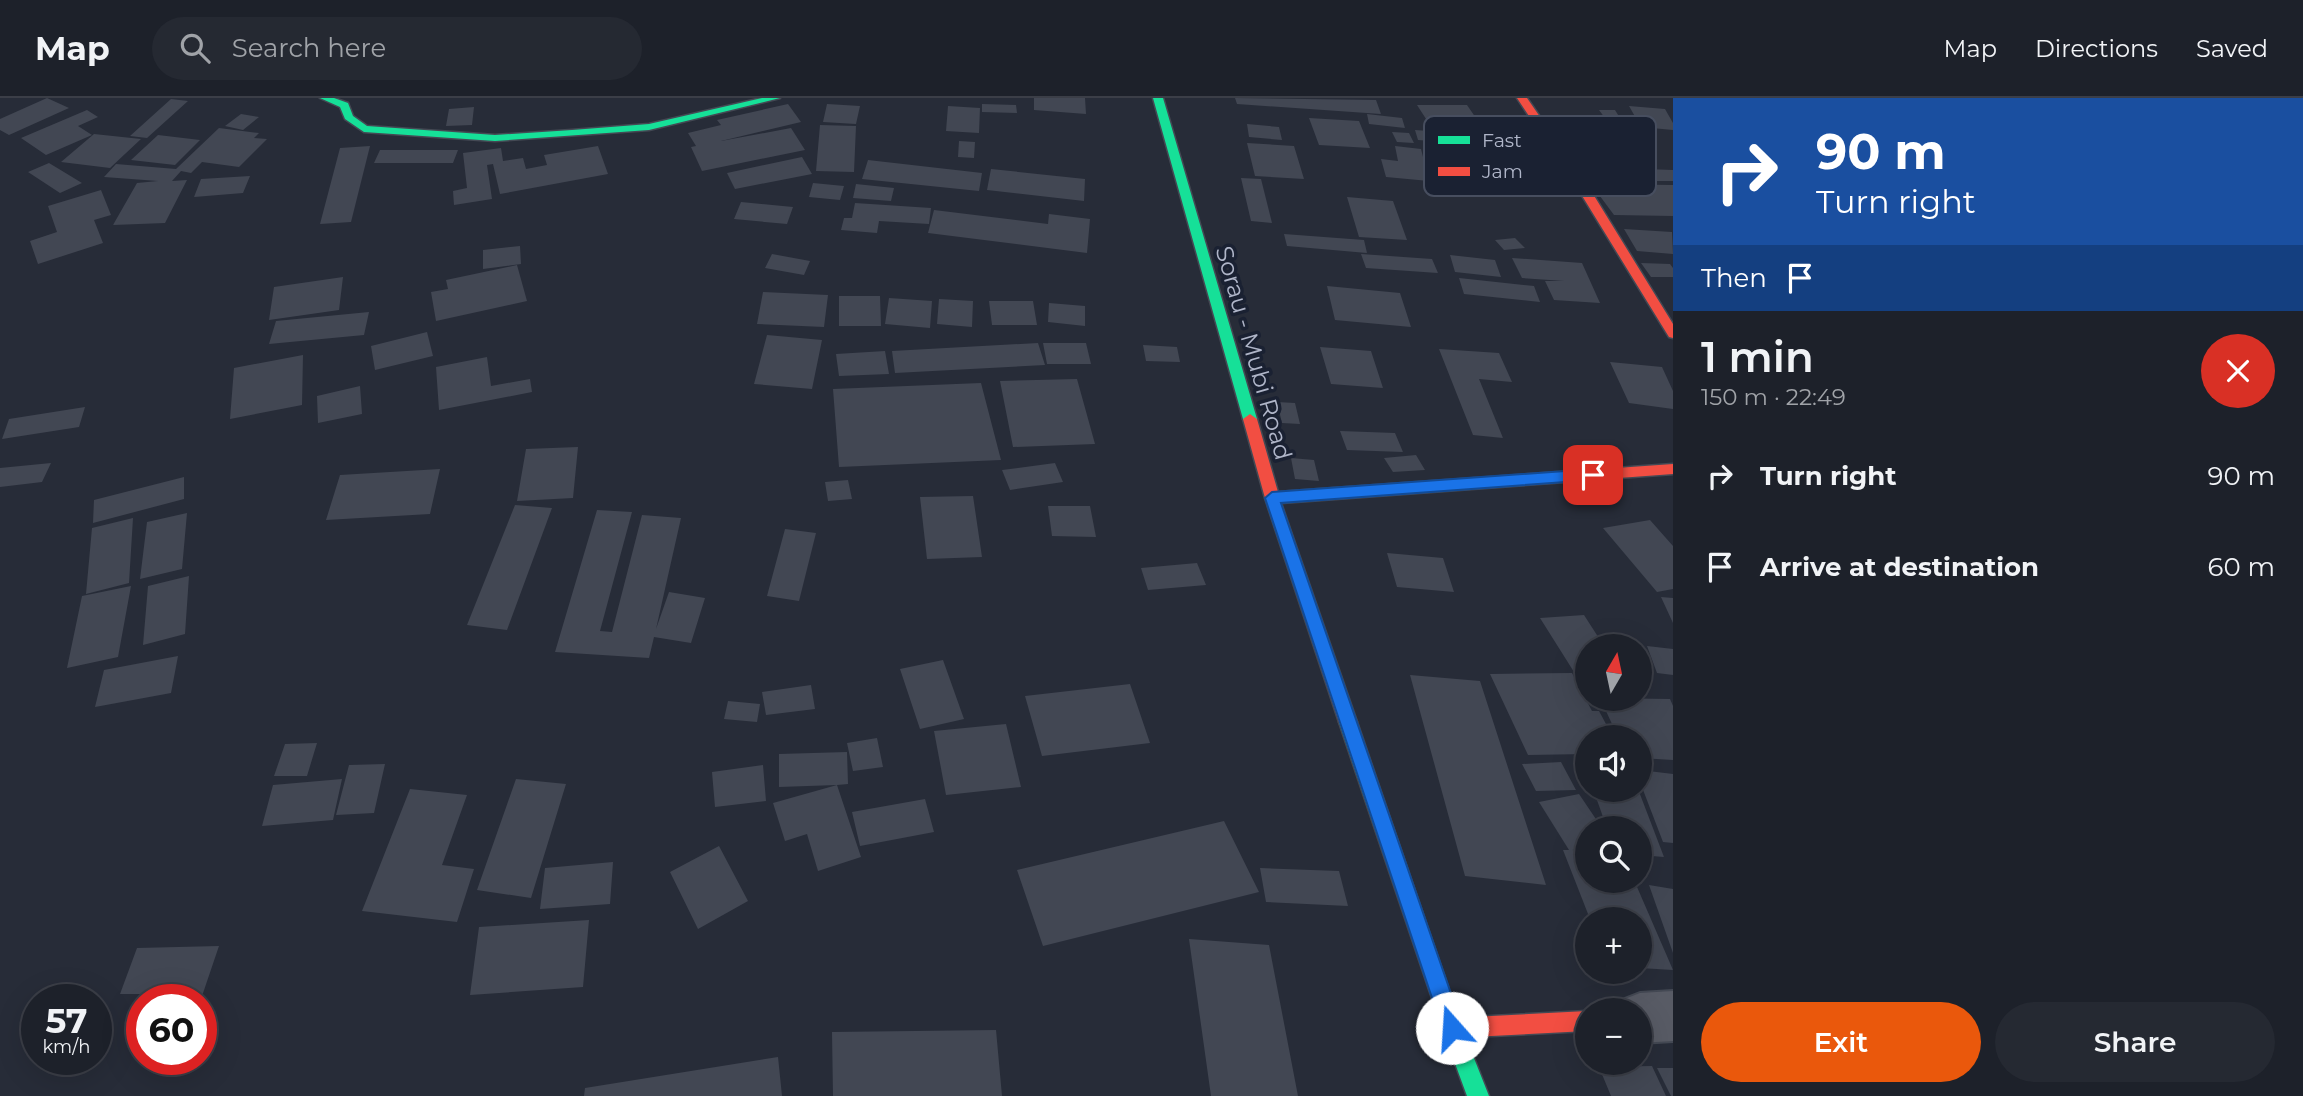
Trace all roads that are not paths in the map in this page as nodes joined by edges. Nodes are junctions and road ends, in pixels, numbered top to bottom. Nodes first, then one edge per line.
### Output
1 (775, 98) edge
2 (1157, 98) edge
3 (1522, 98) edge
4 (340, 100) edge
5 (1534, 116) edge
6 (1588, 196) edge
7 (1673, 334) edge
8 (1673, 469) edge
9 (1272, 498) junction
10 (1673, 1016) edge
11 (1652, 1017) edge
12 (1575, 1022) edge
13 (1452, 1028) junction
14 (1478, 1096) edge

1 - 4 street
2 - 9 street, Sorau - Mubi Road
3 - 5 street
6 - 7 street
8 - 9 street
9 - 13 street, Sorau - Mubi Road
10 - 11 street
12 - 13 street
13 - 14 street, Sorau - Mubi Road

